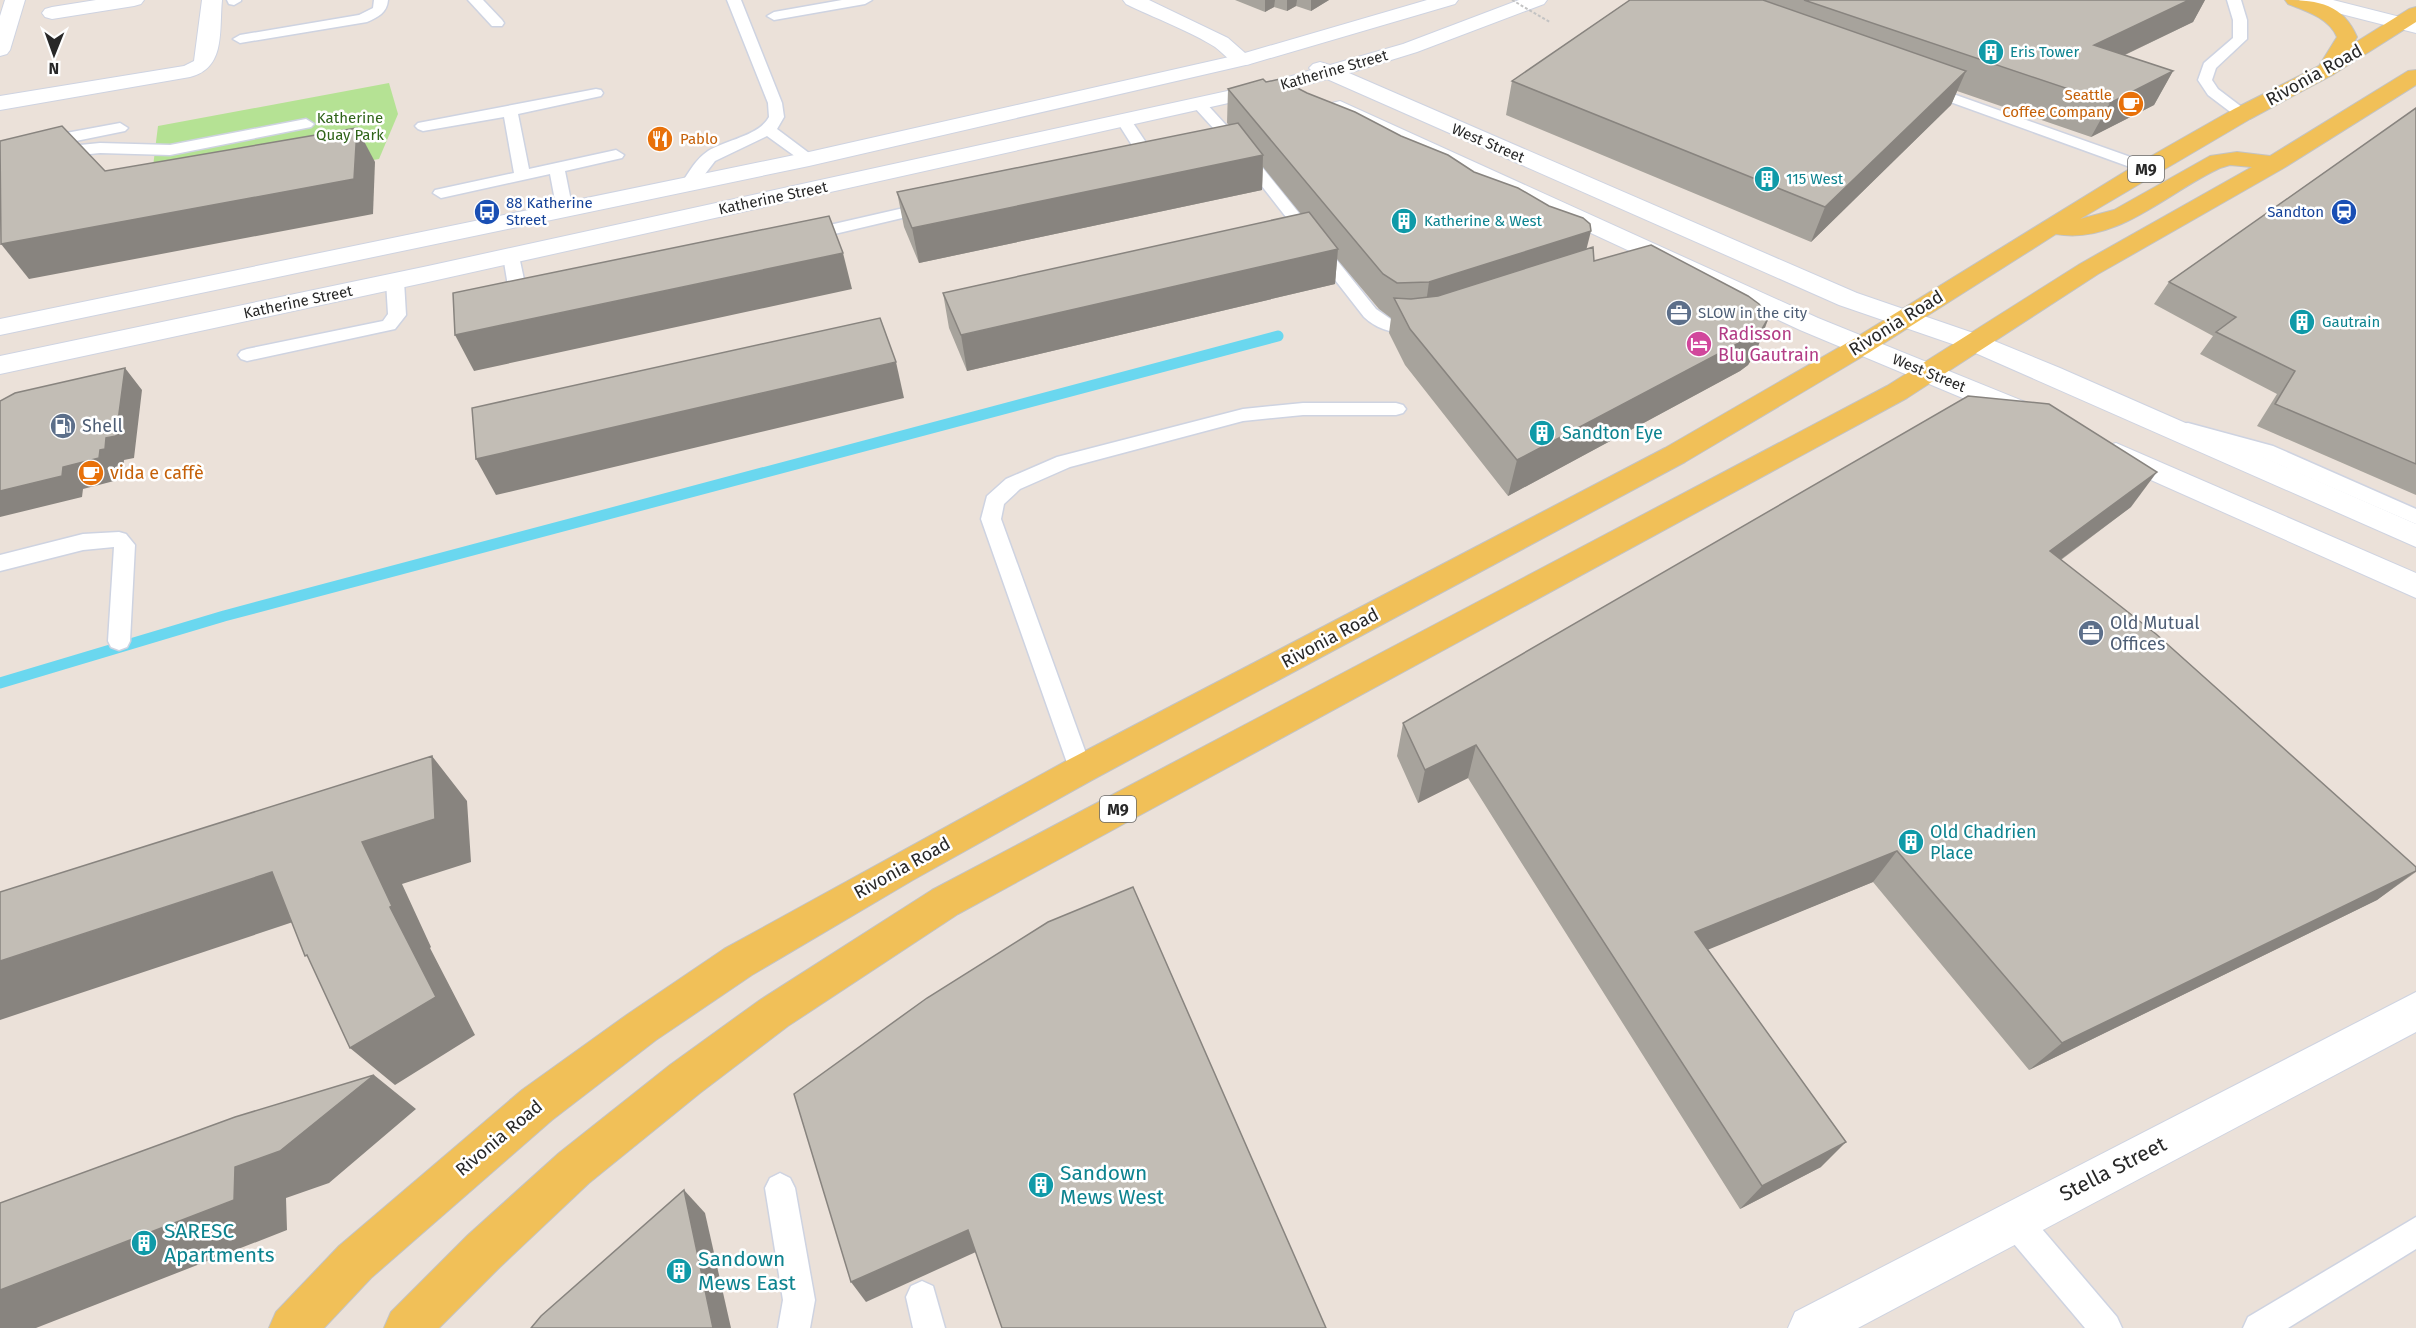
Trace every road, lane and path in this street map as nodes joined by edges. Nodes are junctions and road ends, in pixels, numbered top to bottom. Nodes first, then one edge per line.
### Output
1 (15, 0) edge
2 (134, 0) edge
3 (212, 0) edge
4 (381, 0) edge
5 (475, 0) edge
6 (734, 0) edge
7 (865, 0) edge
8 (1133, 0) edge
9 (1448, 0) edge
10 (1512, 0) edge
11 (1537, 0) edge
12 (2234, 0) edge
13 (2295, 0) edge
14 (2309, 0) edge
15 (2386, 0) edge
16 (2416, 8) edge
17 (52, 13) dead end
18 (774, 16) dead end
19 (1550, 22) dead end
20 (2411, 22) edge
21 (497, 23) dead end
22 (240, 39) dead end
23 (1221, 42) junction
24 (1410, 48) junction
25 (0, 50) edge
26 (1284, 50) junction
27 (1243, 60) junction
28 (2327, 70) junction
29 (1328, 72) junction
30 (2416, 76) edge
31 (1287, 84) junction
32 (1914, 84) edge
33 (596, 93) dead end
34 (0, 104) edge
35 (1199, 104) junction
36 (1404, 106) junction
37 (510, 111) junction
38 (2242, 114) junction
39 (1124, 120) junction
40 (306, 124) dead end
41 (423, 126) dead end
42 (120, 128) dead end
43 (768, 129) junction
44 (231, 139) junction
45 (0, 149) edge
46 (144, 151) junction
47 (47, 155) junction
48 (616, 155) dead end
49 (230, 156) edge
50 (0, 158) edge
51 (809, 159) junction
52 (2274, 164) junction
53 (161, 165) edge
54 (1102, 166) edge
55 (557, 168) junction
56 (2147, 168) junction
57 (0, 174) edge
58 (522, 176) junction
59 (689, 184) junction
60 (441, 193) dead end
61 (942, 204) edge
62 (565, 211) junction
63 (2052, 228) junction
64 (791, 239) edge
65 (511, 256) junction
66 (395, 281) junction
67 (546, 294) edge
68 (1905, 318) junction
69 (1437, 321) edge
70 (0, 327) edge
71 (1973, 342) junction
72 (1861, 346) junction
73 (0, 347) edge
74 (247, 355) dead end
75 (0, 365) edge
76 (1926, 372) junction
77 (1396, 409) dead end
78 (2152, 418) junction
79 (2060, 428) edge
80 (2092, 442) edge
81 (2416, 517) edge
82 (2416, 536) edge
83 (0, 563) edge
84 (2416, 586) edge
85 (119, 641) dead end
86 (1080, 770) junction
87 (2416, 1011) edge
88 (780, 1188) dead end
89 (2014, 1220) junction
90 (2416, 1232) edge
91 (922, 1297) dead end
92 (292, 1328) edge
93 (408, 1328) edge
94 (794, 1328) edge
95 (928, 1328) edge
96 (1811, 1328) edge
97 (2106, 1328) edge
98 (2259, 1328) edge

1 - 25 main road
2 - 17 main road
3 - 34 main road
4 - 22 lane
5 - 21 lane
6 - 43 lane
7 - 18 lane
8 - 23 main road, West Street
9 - 26 main road, Katherine Street
10 - 19 path, bridge
11 - 24 main road, Katherine Street
12 - 38 lane
13 - 28 main road
14 - 20 main road
15 - 16 main road
20 - 28 main road, Rivonia Road / M9
23 - 26 main road, West Street
23 - 27 main road, West Street
24 - 29 main road, Katherine Street
24 - 36 main road
26 - 27 main road, Katherine Street
26 - 29 main road, West Street
27 - 31 main road, West Street
27 - 51 main road, Katherine Street
28 - 38 main road, Rivonia Road / M9
29 - 31 main road, Katherine Street
29 - 36 main road, West Street
30 - 52 main road, M9
31 - 35 main road, Katherine Street
31 - 72 main road, West Street
31 - 73 main road
32 - 56 lane
33 - 37 lane
35 - 39 main road, Katherine Street
35 - 69 lane
36 - 68 main road, West Street
37 - 41 lane
37 - 58 lane
38 - 56 main road, Rivonia Road / M9
39 - 54 lane
39 - 65 main road, Katherine Street
40 - 44 lane
42 - 45 lane
43 - 51 lane
43 - 59 lane
44 - 46 lane
44 - 49 lane
46 - 47 lane
46 - 53 lane
47 - 50 lane
47 - 57 lane
48 - 55 lane
51 - 59 main road, Katherine Street
52 - 63 main road
52 - 71 main road, M9
55 - 58 lane
55 - 62 lane
56 - 63 main road, Rivonia Road / M9
58 - 60 lane
59 - 62 main road, Katherine Street
61 - 64 lane
62 - 70 main road, Katherine Street
63 - 68 main road, Rivonia Road / M9
65 - 66 main road, Katherine Street
65 - 67 lane
66 - 74 lane
66 - 75 main road, Katherine Street
68 - 71 main road, West Street
68 - 72 main road, Rivonia Road / M9
71 - 76 main road, M9
71 - 78 main road, West Street
72 - 76 main road, West Street
72 - 86 main road, Rivonia Road / M9
76 - 79 main road, West Street
76 - 93 main road, M9
77 - 86 lane
78 - 81 lane
78 - 82 main road, West Street
80 - 84 main road
83 - 85 lane
86 - 92 main road, Rivonia Road / M9
87 - 89 main road, Stella Street
88 - 94 lane
89 - 96 main road, Stella Street
89 - 97 lane
90 - 98 lane
91 - 95 lane

